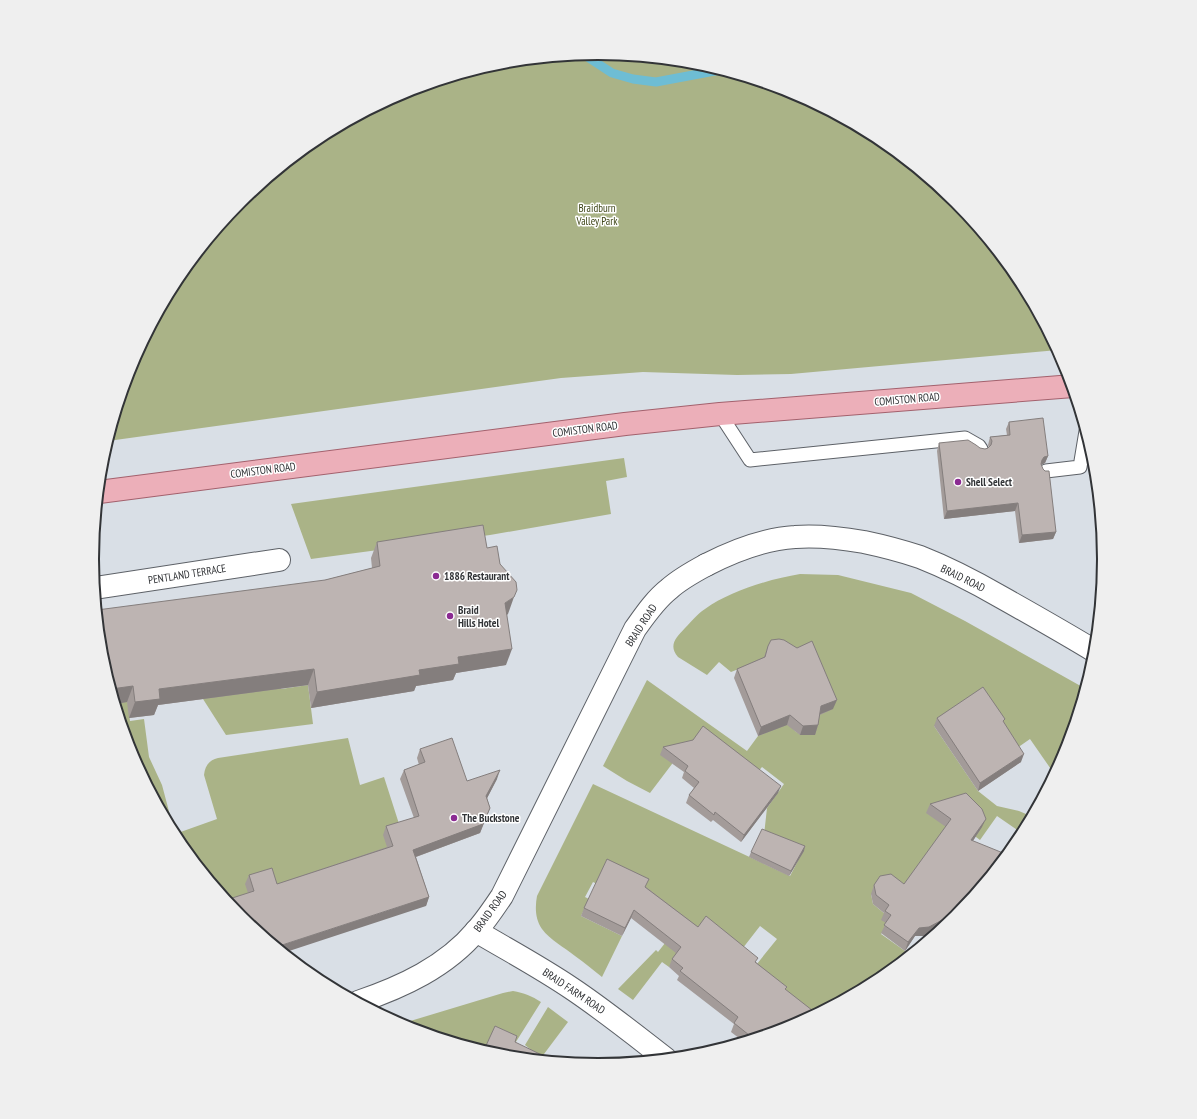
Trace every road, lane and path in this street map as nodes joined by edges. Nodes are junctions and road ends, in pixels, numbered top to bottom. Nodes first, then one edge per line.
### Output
1 (1067, 387) edge
2 (720, 414) junction
3 (1084, 443) edge
4 (981, 449) edge
5 (1046, 471) edge
6 (103, 491) edge
7 (279, 560) dead end
8 (100, 587) edge
9 (1090, 648) edge
10 (476, 931) junction
11 (364, 1000) edge
12 (661, 1055) edge

1 - 2 main road, COMISTON ROAD
2 - 4 lane
2 - 6 main road, COMISTON ROAD
3 - 5 lane
7 - 8 street, PENTLAND TERRACE
9 - 10 street, BRAID ROAD
10 - 11 street, BRAID ROAD
10 - 12 street, BRAID FARM ROAD

